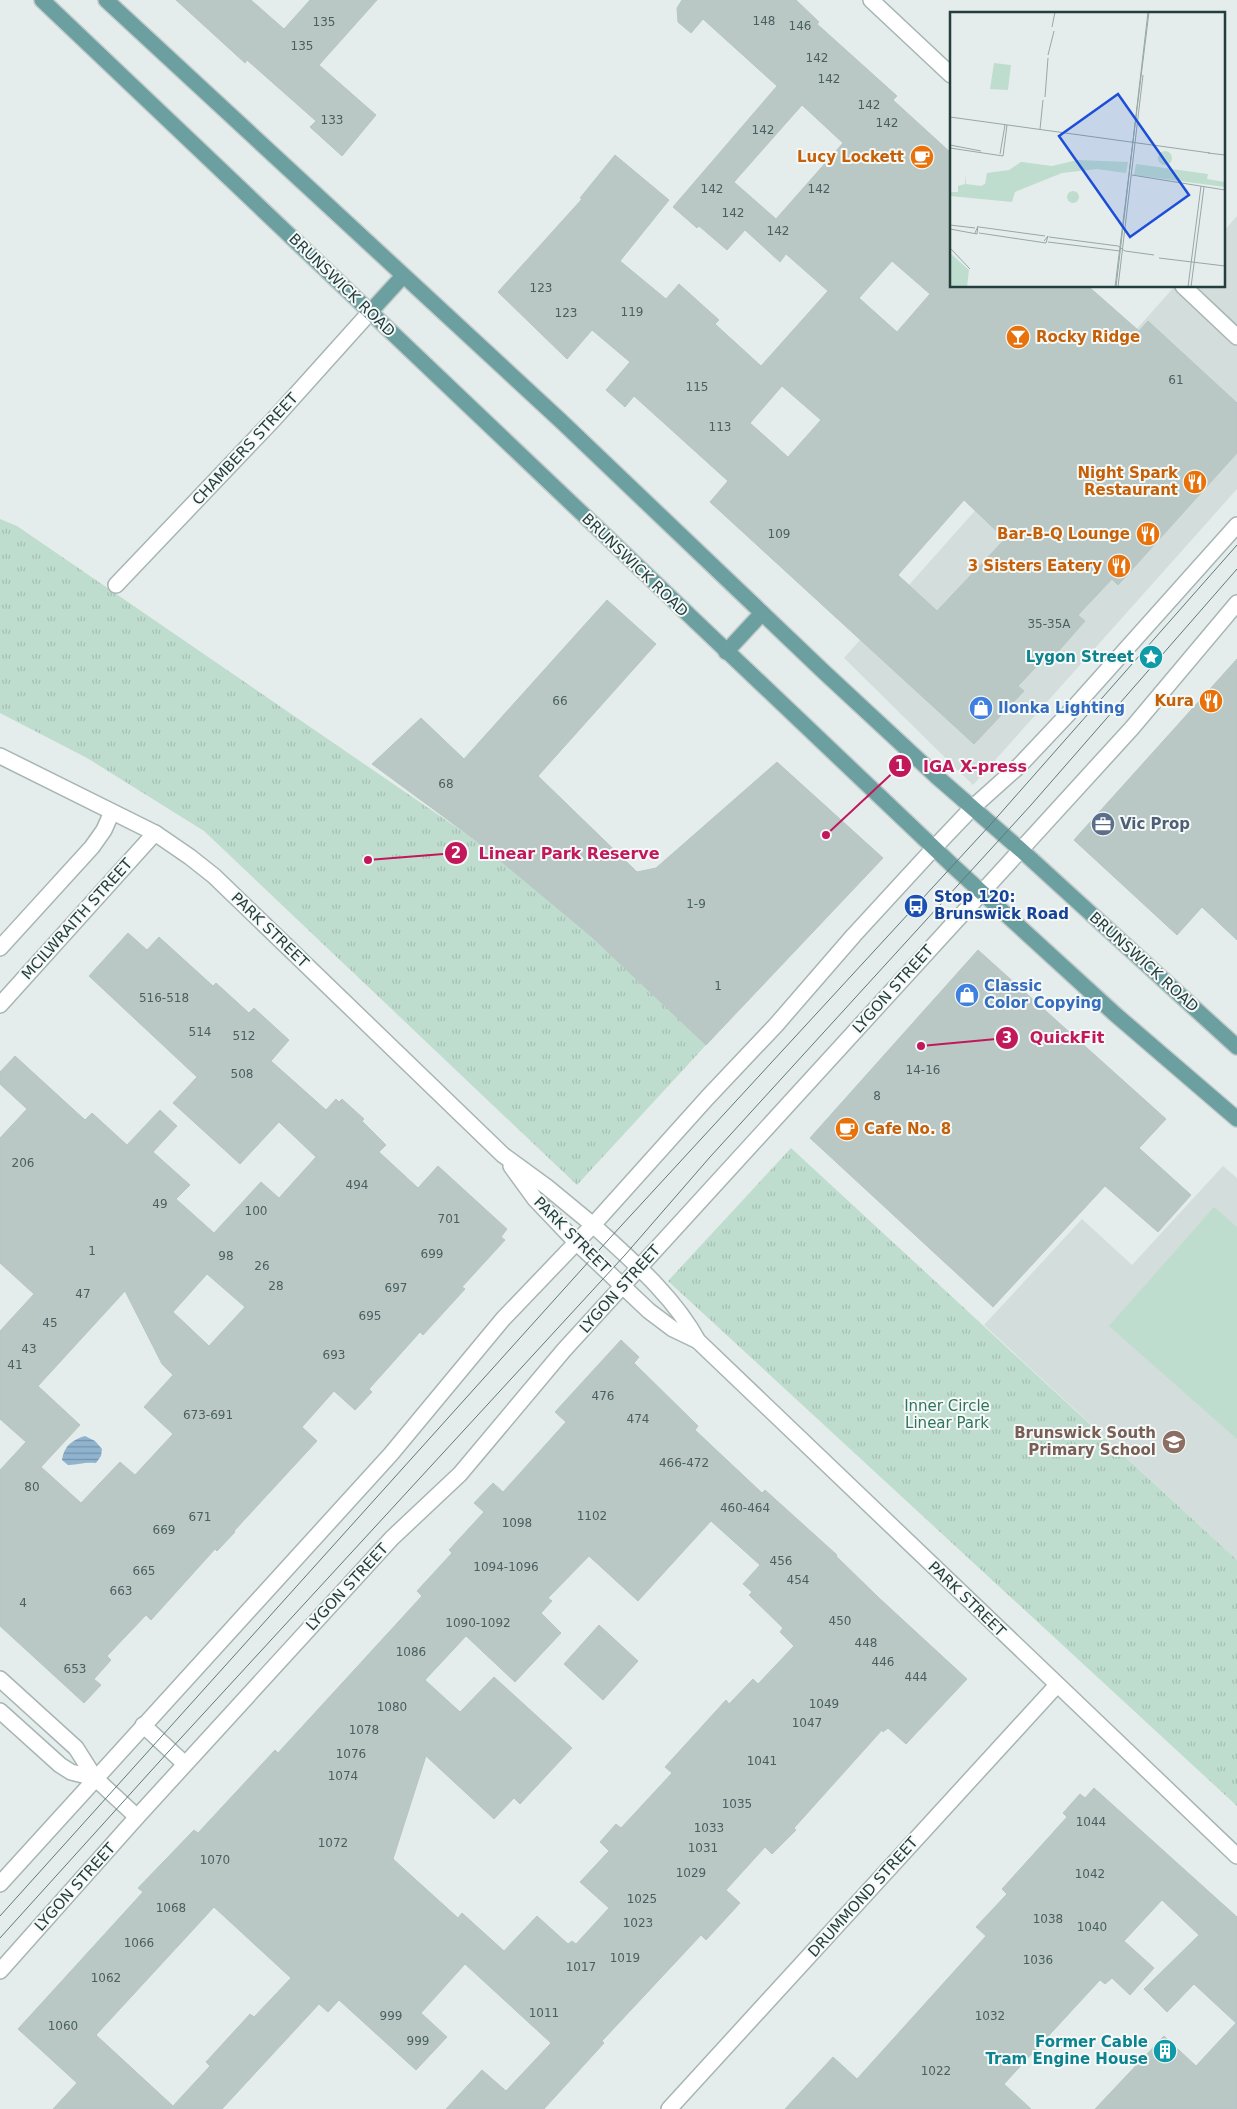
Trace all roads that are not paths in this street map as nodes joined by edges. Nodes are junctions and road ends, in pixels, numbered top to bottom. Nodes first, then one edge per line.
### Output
1 (42, 0) edge
2 (106, 0) edge
3 (871, 0) edge
4 (950, 74) edge
5 (403, 276) junction
6 (1184, 288) edge
7 (371, 312) junction
8 (1237, 337) edge
9 (1237, 525) edge
10 (116, 584) dead end
11 (1237, 602) edge
12 (762, 613) junction
13 (726, 652) junction
14 (0, 756) edge
15 (972, 808) junction
16 (112, 812) junction
17 (155, 833) junction
18 (934, 848) junction
19 (1021, 850) junction
20 (981, 893) junction
21 (0, 948) edge
22 (0, 1005) edge
23 (1237, 1047) edge
24 (1237, 1119) edge
25 (503, 1155) junction
26 (593, 1225) junction
27 (576, 1242) junction
28 (639, 1269) junction
29 (623, 1286) junction
30 (698, 1341) junction
31 (0, 1679) edge
32 (1057, 1685) junction
33 (0, 1711) edge
34 (143, 1725) junction
35 (185, 1764) junction
36 (95, 1778) junction
37 (137, 1817) junction
38 (1237, 1856) edge
39 (0, 1884) edge
40 (0, 1971) edge
41 (669, 2109) edge

1 - 7 main road, BRUNSWICK ROAD
2 - 5 main road, BRUNSWICK ROAD
3 - 4 street
5 - 7 main road
5 - 12 main road, BRUNSWICK ROAD
6 - 8 street
7 - 10 street, CHAMBERS STREET
7 - 13 main road, BRUNSWICK ROAD
9 - 15 street
11 - 19 street, LYGON STREET
12 - 13 main road
12 - 15 main road, BRUNSWICK ROAD
13 - 18 main road, BRUNSWICK ROAD
14 - 16 street, PARK STREET
15 - 18 street
15 - 19 main road, BRUNSWICK ROAD
16 - 17 street, PARK STREET
16 - 21 street
17 - 22 street, MCILWRAITH STREET
17 - 25 street, PARK STREET
18 - 20 main road, BRUNSWICK ROAD
18 - 26 street
19 - 20 street, LYGON STREET
19 - 23 main road, BRUNSWICK ROAD
20 - 24 main road, BRUNSWICK ROAD
20 - 28 street, LYGON STREET
25 - 26 street, PARK STREET
25 - 27 street, PARK STREET
26 - 27 street
26 - 28 street, PARK STREET
27 - 29 street, PARK STREET
27 - 34 street
28 - 29 street, LYGON STREET
28 - 30 street, PARK STREET
29 - 30 street, PARK STREET
29 - 35 street, LYGON STREET
30 - 32 street, PARK STREET
31 - 36 street
32 - 38 street, PARK STREET
32 - 41 street, DRUMMOND STREET
33 - 36 street
34 - 35 street
34 - 36 street
35 - 37 street, LYGON STREET
36 - 37 street
36 - 39 street
37 - 40 street, LYGON STREET

